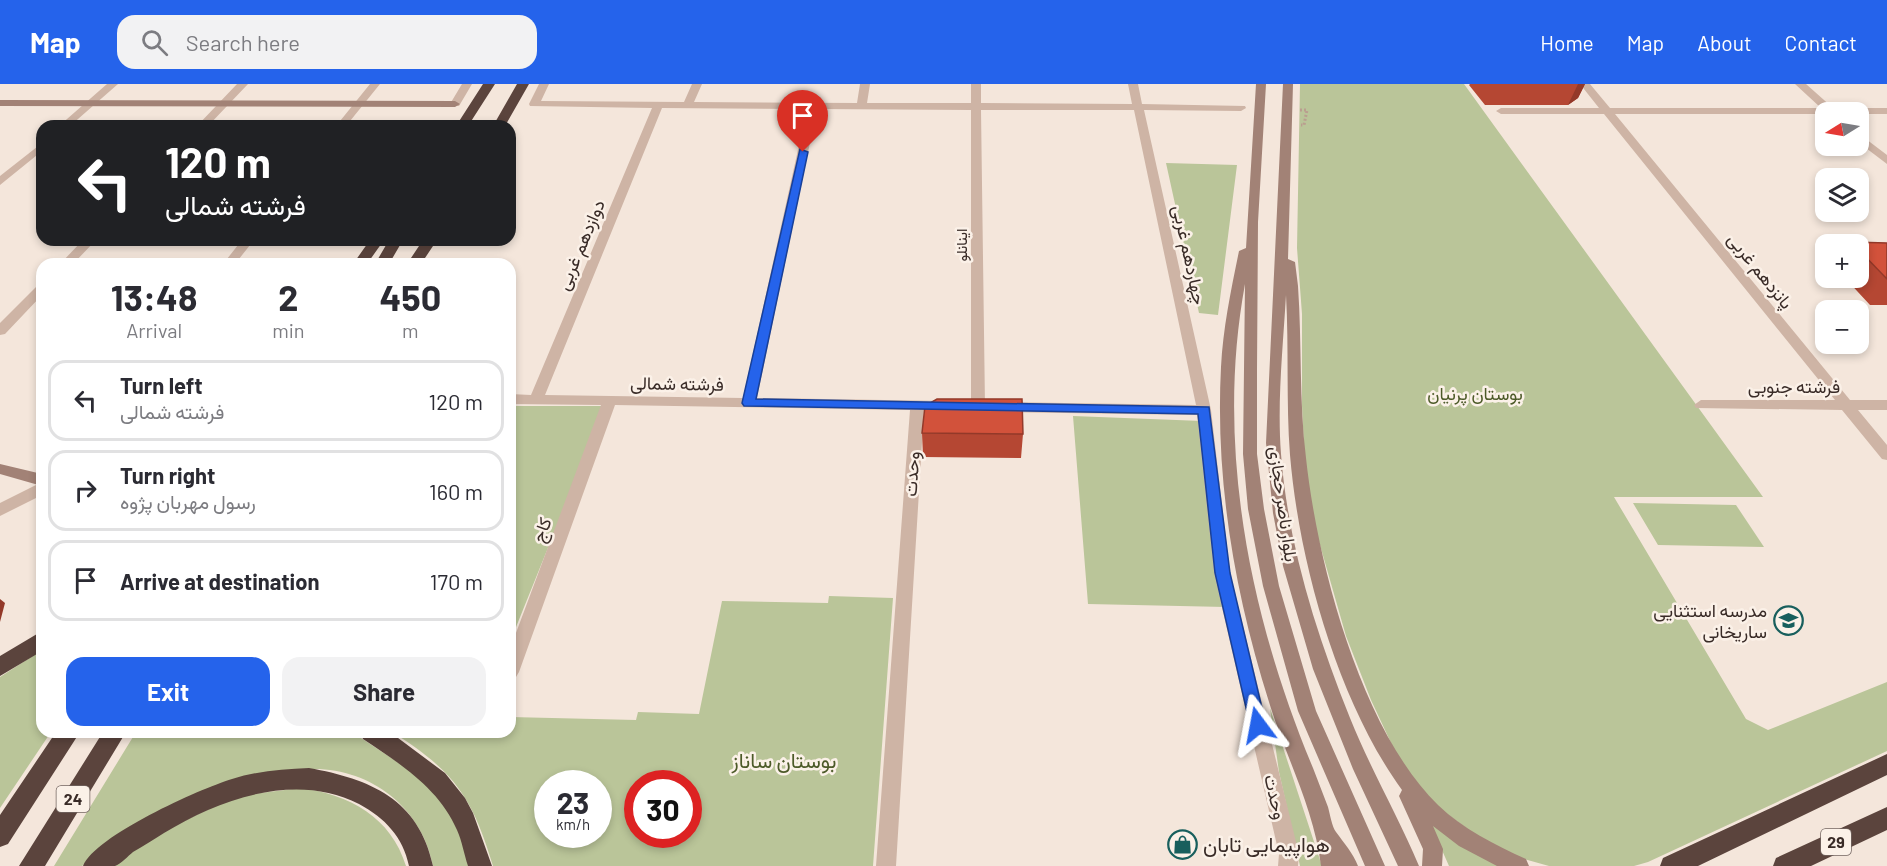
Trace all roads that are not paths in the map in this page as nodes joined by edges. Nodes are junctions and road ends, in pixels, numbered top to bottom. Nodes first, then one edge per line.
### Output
1 (113, 84) edge
2 (243, 84) edge
3 (375, 84) edge
4 (467, 84) edge
5 (489, 84) edge
6 (523, 84) edge
7 (544, 84) edge
8 (696, 84) edge
9 (865, 84) edge
10 (976, 84) edge
11 (1133, 84) edge
12 (1261, 84) edge
13 (1288, 84) edge
14 (1585, 84) edge
15 (1800, 84) edge
16 (92, 102) junction
17 (1820, 102) edge
18 (0, 103) edge
19 (225, 103) junction
20 (359, 104) junction
21 (455, 104) joint
22 (658, 105) junction
23 (688, 105) junction
24 (813, 106) junction
25 (862, 106) junction
26 (976, 107) junction
27 (1138, 108) junction
28 (1242, 108) dead end
29 (1606, 109) junction
30 (1501, 111) dead end
31 (1815, 111) edge
32 (1869, 111) edge
33 (1887, 111) edge
34 (71, 120) edge
35 (208, 120) edge
36 (346, 120) edge
37 (466, 120) edge
38 (502, 120) edge
39 (1869, 145) edge
40 (36, 151) edge
41 (1887, 161) edge
42 (0, 182) edge
43 (1252, 222) junction
44 (1284, 226) junction
45 (84, 246) edge
46 (244, 246) edge
47 (72, 258) edge
48 (234, 258) edge
49 (36, 294) edge
50 (0, 331) edge
51 (516, 399) edge
52 (536, 400) junction
53 (610, 401) junction
54 (749, 403) junction
55 (917, 405) junction
56 (1701, 405) dead end
57 (1846, 405) junction
58 (1887, 405) edge
59 (967, 406) junction
60 (1204, 410) junction
61 (1887, 455) edge
62 (0, 469) edge
63 (36, 478) edge
64 (36, 488) edge
65 (36, 489) edge
66 (0, 500) edge
67 (0, 510) edge
68 (36, 644) edge
69 (516, 656) edge
70 (0, 667) edge
71 (65, 738) edge
72 (111, 738) edge
73 (379, 738) edge
74 (1887, 764) edge
75 (1395, 767) junction
76 (1887, 818) edge
77 (1325, 830) junction
78 (0, 836) edge
79 (31, 866) edge
80 (95, 866) edge
81 (421, 866) edge
82 (480, 866) edge
83 (886, 866) edge
84 (1288, 866) edge
85 (1331, 866) edge
86 (1348, 866) edge
87 (1375, 866) edge
88 (1409, 866) edge
89 (1432, 866) edge
90 (1519, 866) edge
91 (1672, 866) edge
92 (1785, 866) edge

1 - 16 street
2 - 19 street
3 - 20 street
4 - 21 street
5 - 37 highway
6 - 38 highway
7 - 22 street
8 - 23 street
9 - 25 street
10 - 26 street, اینانلو
11 - 27 street, چهاردهم غربی
12 - 43 main road, بلوار ناصر حجازی
13 - 44 main road, بلوار ناصر حجازی
14 - 29 street, پانزدهم غربی
15 - 17 street
16 - 18 main road
16 - 19 main road
16 - 34 street
19 - 20 main road
19 - 35 street
20 - 21 main road
20 - 36 street
22 - 23 street
22 - 52 street, دوازدهم غربی
23 - 24 street
24 - 25 street
24 - 54 street
25 - 26 street
26 - 27 street
26 - 59 street, اینانلو
27 - 28 street
27 - 60 street, چهاردهم غربی
29 - 30 street
29 - 31 street
29 - 57 street, پانزدهم غربی
32 - 33 street
39 - 41 street
40 - 42 street
43 - 77 main road
43 - 87 main road, بلوار ناصر حجازی
44 - 75 main road
44 - 88 main road, بلوار ناصر حجازی
45 - 47 street
46 - 48 street
49 - 50 street
51 - 52 street, فرشته شمالی
52 - 53 street, فرشته شمالی
53 - 54 street, فرشته شمالی
53 - 69 street, کاج
54 - 55 street, فرشته شمالی
55 - 59 street, فرشته شمالی
55 - 83 street, وحدت
56 - 57 street, فرشته جنوبی
57 - 58 street, فرشته جنوبی
57 - 61 street, پانزدهم غربی
59 - 60 street, فرشته شمالی
60 - 84 street, وحدت
62 - 63 main road
64 - 66 street
65 - 67 street
68 - 70 highway
71 - 78 highway, 24
72 - 79 highway, 24
73 - 82 highway
74 - 91 highway
75 - 89 main road
75 - 90 main road
76 - 92 highway, 29
77 - 85 main road
77 - 86 main road
80 - 81 highway

